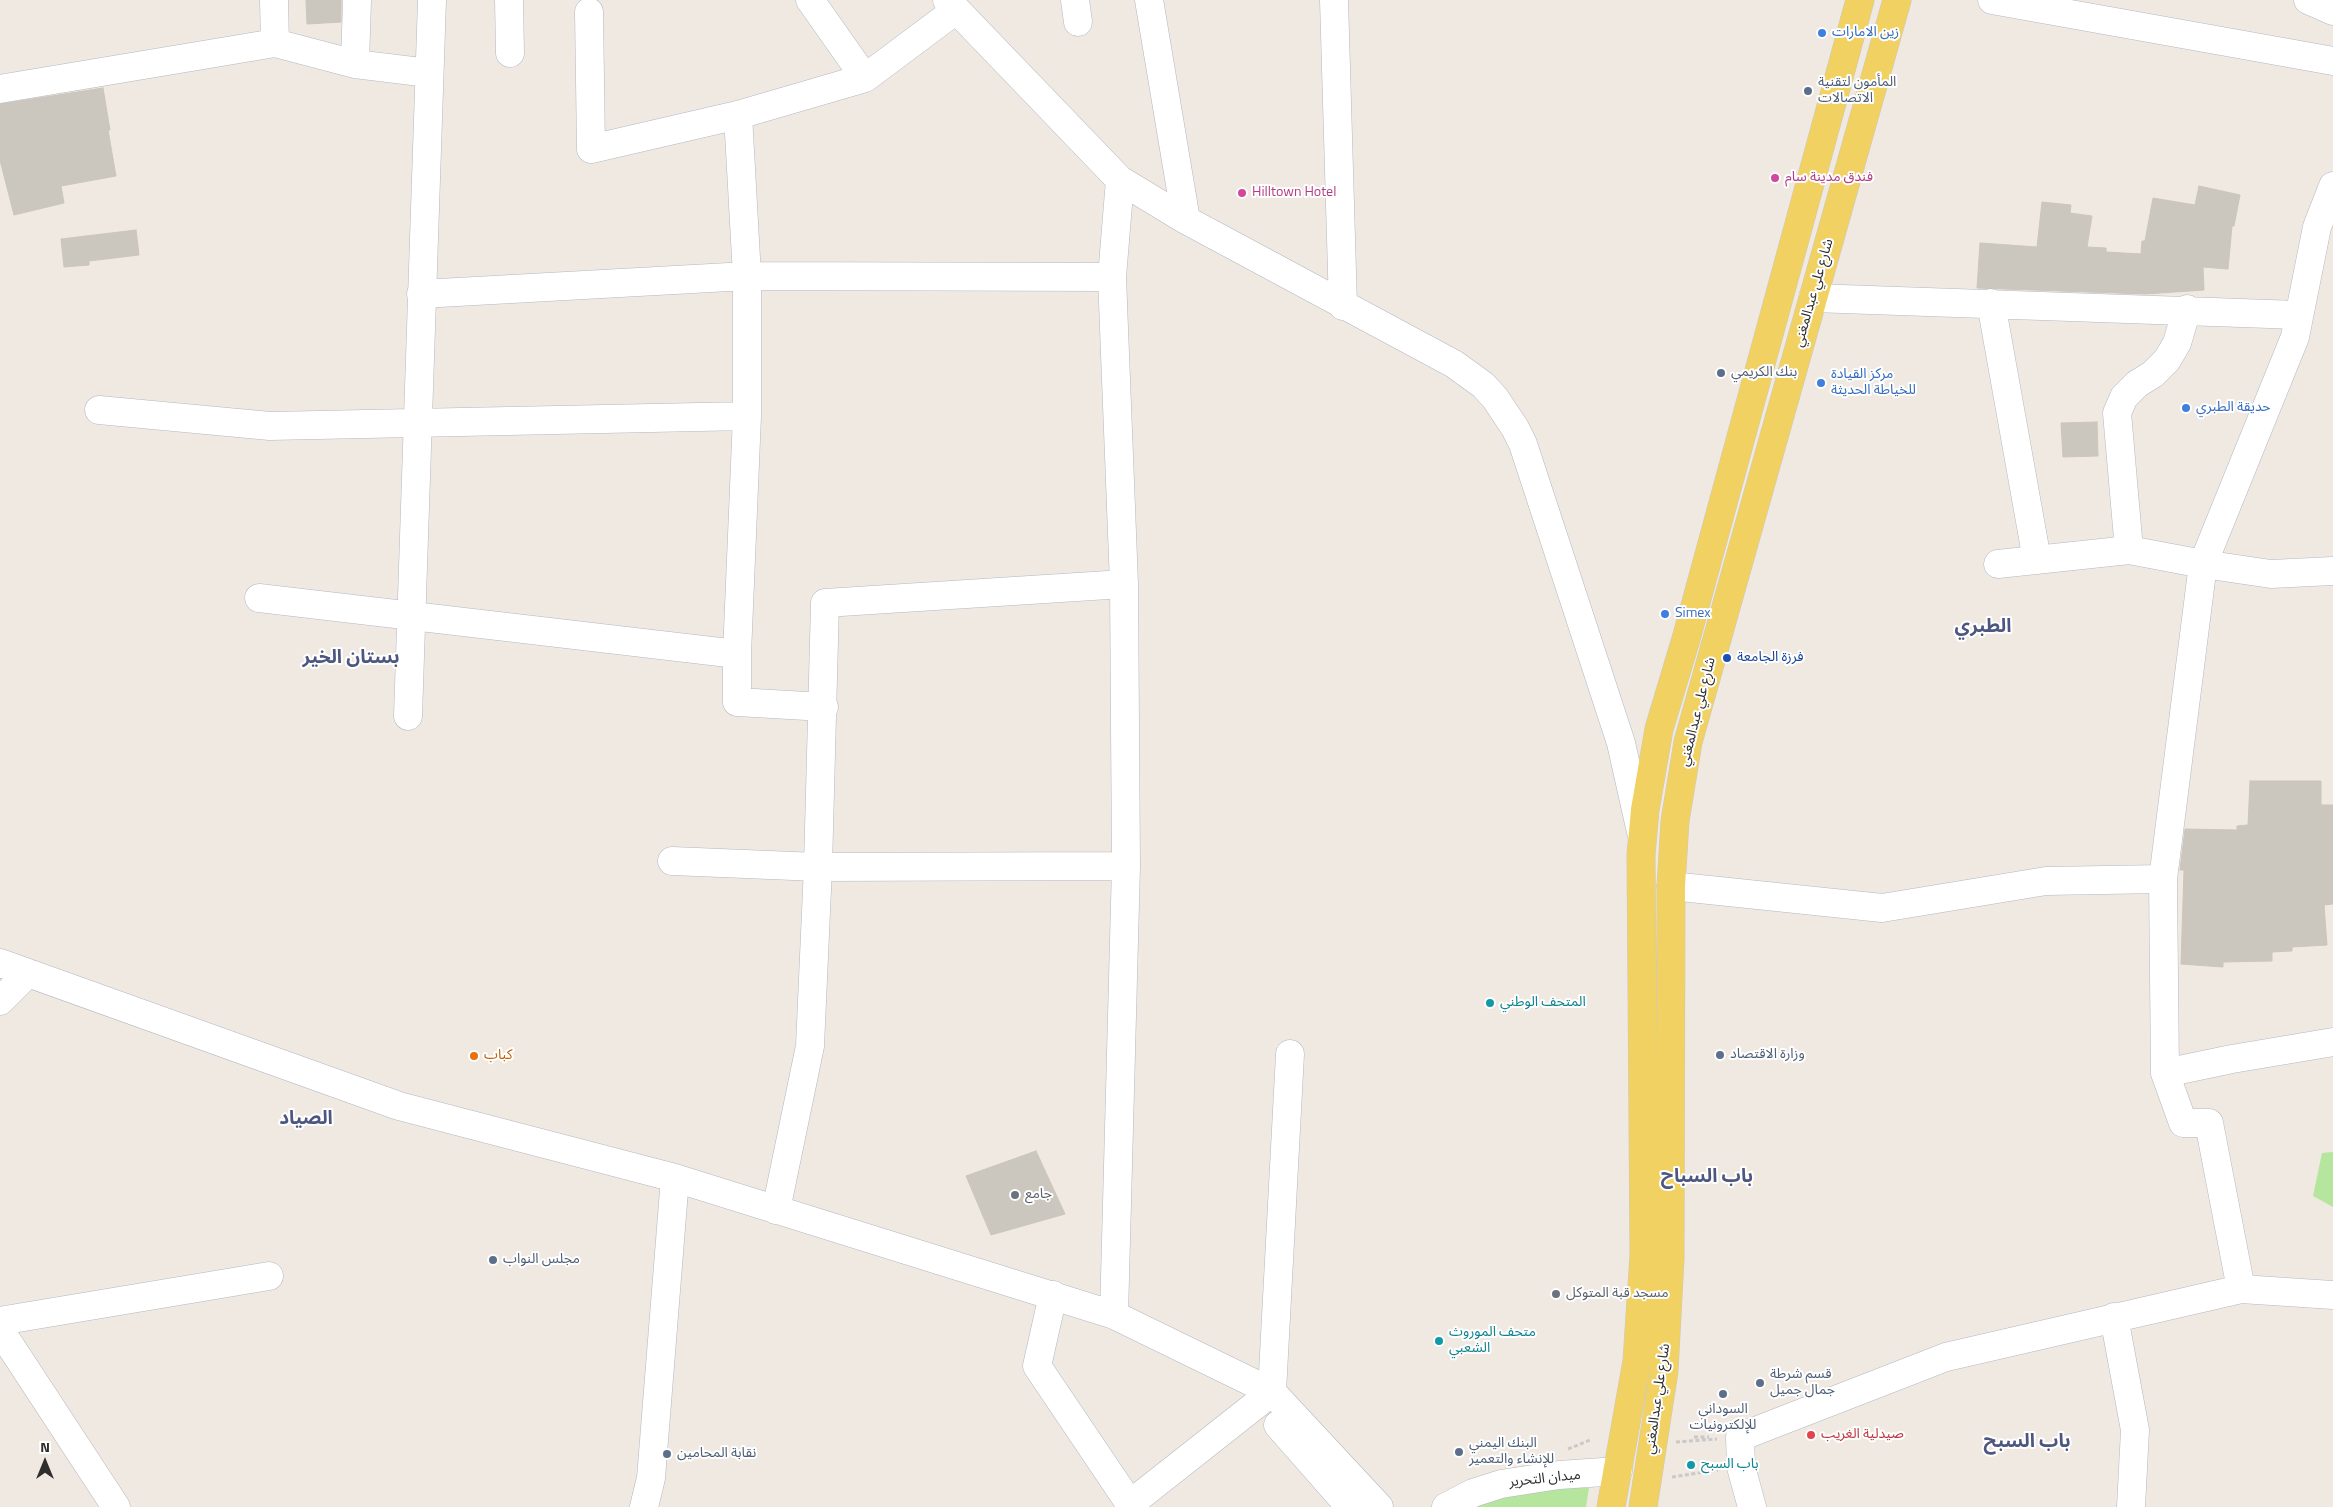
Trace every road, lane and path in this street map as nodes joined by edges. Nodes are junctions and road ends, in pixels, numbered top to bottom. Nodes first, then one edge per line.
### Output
1 (274, 0) edge
2 (357, 0) edge
3 (432, 0) edge
4 (509, 0) edge
5 (810, 0) edge
6 (1149, 0) edge
7 (1334, 0) edge
8 (1860, 0) edge
9 (1897, 0) edge
10 (1992, 0) edge
11 (2308, 0) edge
12 (952, 5) edge
13 (2102, 10) edge
14 (2333, 11) edge
15 (589, 12) dead end
16 (275, 43) junction
17 (510, 53) dead end
18 (2333, 61) edge
19 (355, 64) junction
20 (429, 73) junction
21 (865, 78) junction
22 (0, 89) edge
23 (738, 115) junction
24 (1120, 180) junction
25 (2333, 186) edge
26 (1186, 220) junction
27 (747, 276) junction
28 (1112, 277) junction
29 (421, 294) junction
30 (1813, 298) junction
31 (1991, 303) junction
32 (1343, 306) junction
33 (2187, 309) junction
34 (2298, 315) junction
35 (99, 410) dead end
36 (747, 416) junction
37 (417, 423) junction
38 (2129, 550) junction
39 (2037, 560) junction
40 (1998, 564) dead end
41 (2203, 564) junction
42 (2333, 571) edge
43 (1124, 584) junction
44 (258, 598) dead end
45 (411, 616) junction
46 (737, 654) junction
47 (824, 707) junction
48 (408, 716) dead end
49 (1659, 730) junction
50 (1688, 742) junction
51 (1643, 840) junction
52 (672, 861) dead end
53 (1126, 866) junction
54 (818, 867) junction
55 (2163, 879) junction
56 (1671, 886) junction
57 (0, 963) edge
58 (28, 973) junction
59 (0, 1001) edge
60 (2333, 1042) edge
61 (1290, 1054) dead end
62 (2165, 1072) junction
63 (674, 1178) junction
64 (776, 1210) junction
65 (269, 1276) dead end
66 (2241, 1289) junction
67 (1053, 1295) junction
68 (2333, 1295) edge
69 (1114, 1315) junction
70 (2114, 1317) junction
71 (0, 1321) edge
72 (0, 1330) edge
73 (1266, 1398) junction
74 (1740, 1437) junction
75 (1590, 1440) dead end
76 (1651, 1444) junction
77 (1567, 1449) dead end
78 (1741, 1467) junction
79 (1618, 1470) junction
80 (1647, 1480) junction
81 (1131, 1506) edge
82 (116, 1507) edge
83 (644, 1507) edge
84 (1350, 1507) edge
85 (1379, 1507) edge
86 (1446, 1507) edge
87 (1611, 1507) edge
88 (1643, 1507) edge
89 (1752, 1507) edge
90 (2131, 1507) edge

1 - 16 street
2 - 19 street
3 - 20 street
4 - 17 street
5 - 21 street
6 - 26 street
7 - 32 street
8 - 49 main road, شارع علي عبدالمغني
9 - 30 main road, شارع علي عبدالمغني
10 - 13 street
11 - 14 street
12 - 21 street
12 - 24 street
13 - 18 street
15 - 23 street
16 - 19 street
16 - 22 street
19 - 20 street
20 - 29 street
21 - 23 street
23 - 27 street
24 - 26 street
24 - 28 street
25 - 34 street
26 - 32 street
27 - 28 street
27 - 29 street
27 - 36 street
28 - 43 street
29 - 37 street
30 - 31 street
30 - 50 main road, شارع علي عبدالمغني
31 - 33 street
31 - 39 street
32 - 51 street
33 - 34 street
33 - 38 street
34 - 41 street
35 - 37 street
36 - 37 street
36 - 46 street
37 - 45 street
38 - 39 street
38 - 41 street
39 - 40 street
41 - 42 street
41 - 55 street
43 - 47 street
43 - 53 street
44 - 45 street
45 - 46 street
45 - 48 street
46 - 47 street
47 - 54 street
49 - 50 main road
49 - 51 main road, شارع علي عبدالمغني
50 - 56 main road, شارع علي عبدالمغني
51 - 79 main road, شارع علي عبدالمغني
52 - 54 street
53 - 54 street
53 - 69 street
54 - 64 street
55 - 56 street
55 - 62 street
56 - 76 main road, شارع علي عبدالمغني
57 - 58 street
58 - 59 street
58 - 63 street
60 - 62 street
61 - 73 street
62 - 66 street
63 - 64 street
63 - 83 street
64 - 67 street
65 - 71 street
66 - 68 street
66 - 70 street
67 - 69 street
67 - 81 street
69 - 73 street
70 - 74 street
70 - 90 street
72 - 82 street
73 - 81 street
73 - 84 street
73 - 85 street
74 - 76 path
74 - 78 street
75 - 77 path
76 - 80 main road, شارع علي عبدالمغني
78 - 80 path
78 - 89 street
79 - 86 street, ميدان التحرير
79 - 87 main road, شارع علي عبدالمغني
80 - 88 main road, شارع علي عبدالمغني

